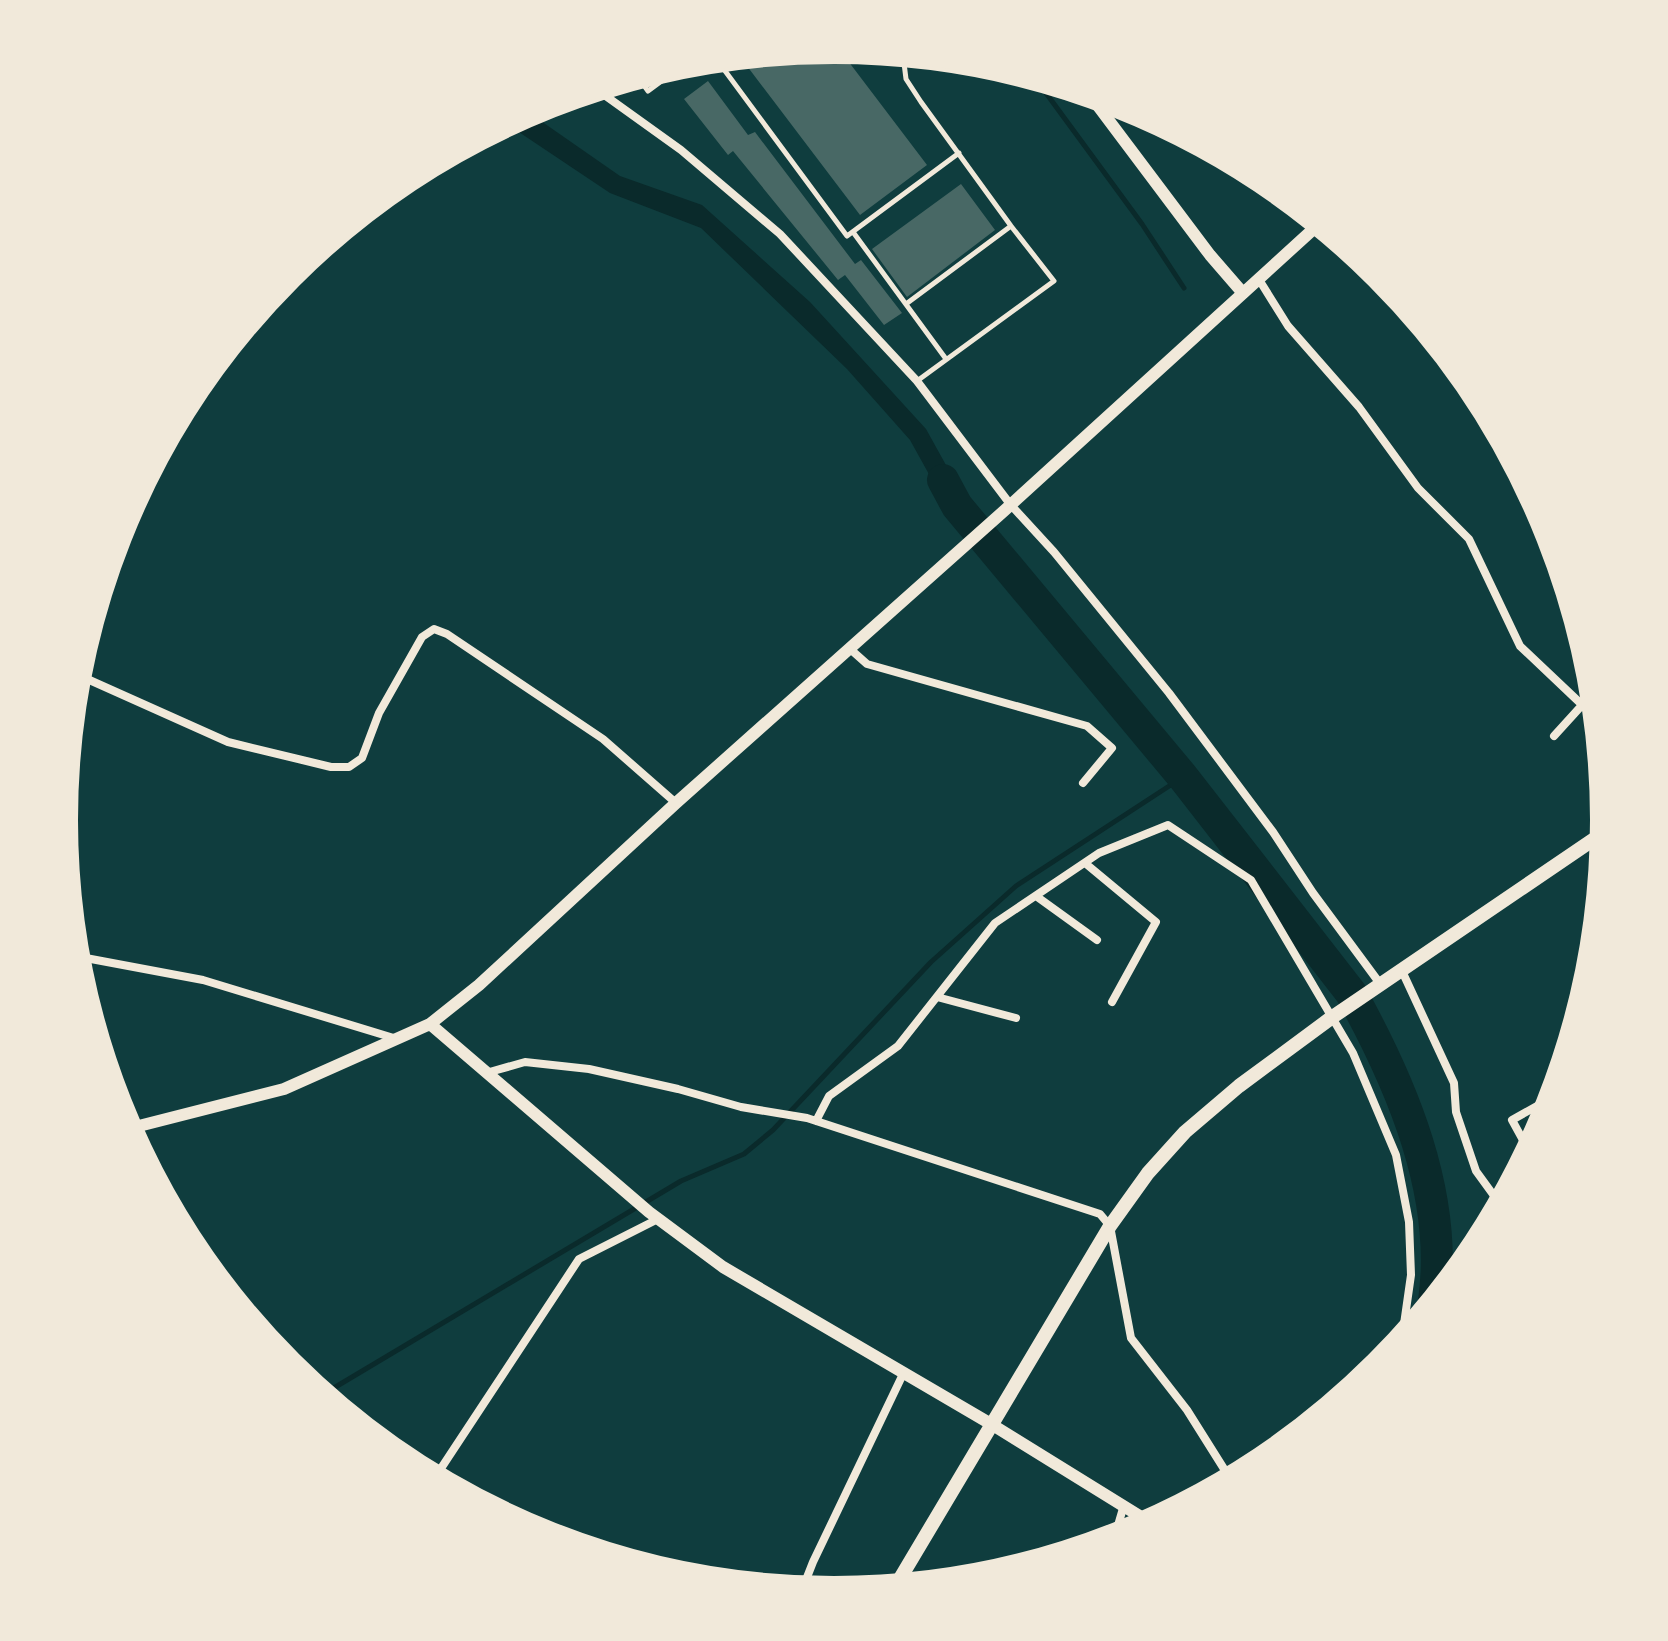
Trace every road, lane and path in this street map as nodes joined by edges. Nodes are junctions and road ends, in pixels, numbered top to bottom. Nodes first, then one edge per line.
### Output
1 (904, 66) edge
2 (724, 70) edge
3 (607, 97) edge
4 (1102, 111) edge
5 (959, 153) junction
6 (1011, 226) junction
7 (1311, 231) edge
8 (853, 232) junction
9 (1258, 278) junction
10 (1242, 292) junction
11 (905, 304) junction
12 (946, 359) junction
13 (917, 381) junction
14 (1008, 507) junction
15 (849, 648) junction
16 (89, 680) edge
17 (1583, 702) edge
18 (1583, 704) edge
19 (1554, 736) dead end
20 (1083, 783) dead end
21 (676, 803) junction
22 (1592, 841) edge
23 (1085, 863) junction
24 (1036, 896) junction
25 (1097, 940) dead end
26 (88, 959) edge
27 (1402, 971) junction
28 (1375, 989) junction
29 (937, 997) junction
30 (1112, 1002) dead end
31 (1336, 1014) junction
32 (1016, 1018) dead end
33 (430, 1024) junction
34 (398, 1039) junction
35 (486, 1073) junction
36 (1537, 1106) edge
37 (811, 1119) junction
38 (140, 1126) edge
39 (1522, 1139) edge
40 (1494, 1195) edge
41 (654, 1216) junction
42 (1110, 1226) junction
43 (1405, 1320) edge
44 (904, 1372) junction
45 (991, 1424) junction
46 (441, 1468) edge
47 (1225, 1470) edge
48 (1124, 1504) junction
49 (1139, 1514) edge
50 (1119, 1523) edge
51 (902, 1576) edge
52 (807, 1578) edge

1 - 5 lane
2 - 8 lane
3 - 13 street
4 - 10 street
5 - 6 lane
5 - 8 lane
6 - 11 lane
6 - 12 lane
7 - 9 street
8 - 11 lane
9 - 10 street
9 - 17 street
10 - 14 street
11 - 12 lane
12 - 13 lane
13 - 14 street
14 - 15 street
14 - 28 street
15 - 20 street
15 - 21 street
16 - 21 street
18 - 19 street
21 - 33 street
22 - 27 main road
23 - 24 street
23 - 30 street
23 - 31 street
24 - 25 street
24 - 29 street
26 - 34 street
27 - 28 main road
27 - 40 street
28 - 31 main road
29 - 32 street
29 - 37 street
31 - 42 main road
31 - 43 street
33 - 34 street
33 - 35 street
34 - 38 street
35 - 37 street
35 - 41 street
36 - 39 street
37 - 42 street
41 - 44 street
41 - 46 street
42 - 45 main road
42 - 47 street
44 - 45 street
44 - 52 street
45 - 48 street
45 - 51 main road
48 - 49 street
48 - 50 street

